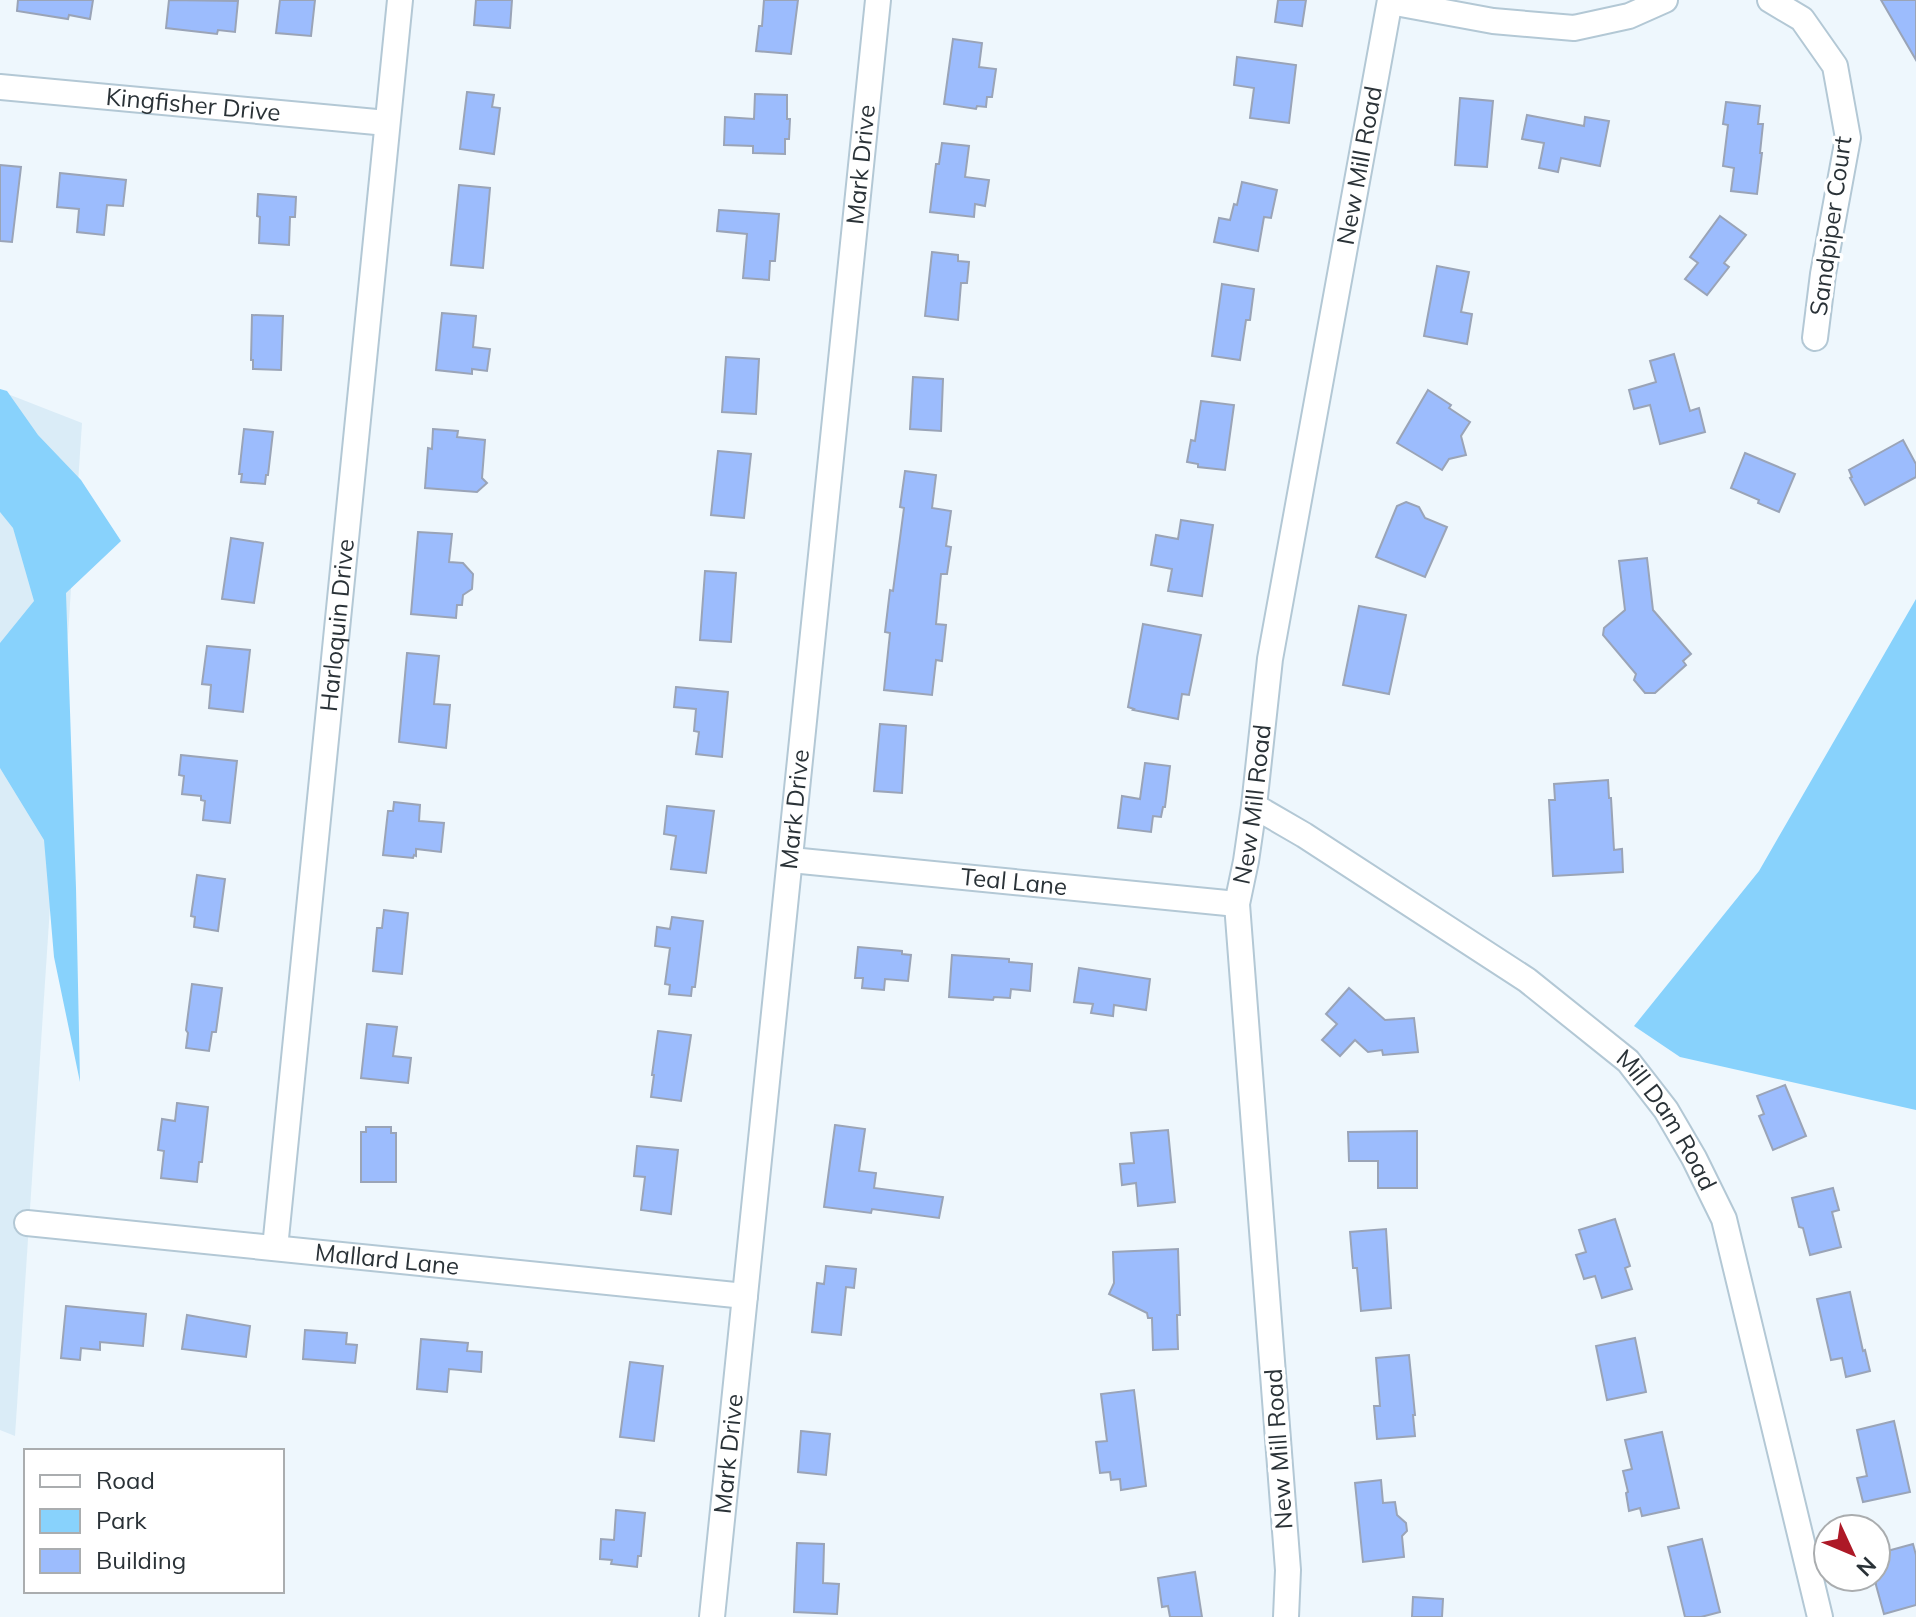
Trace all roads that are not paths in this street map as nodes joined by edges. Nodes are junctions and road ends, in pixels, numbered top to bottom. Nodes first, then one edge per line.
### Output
1 (400, 0) edge
2 (878, 0) edge
3 (1665, 0) edge
4 (1770, 0) edge
5 (1390, 1) edge
6 (0, 87) edge
7 (387, 123) junction
8 (1815, 338) dead end
9 (1254, 806) junction
10 (791, 860) junction
11 (1237, 904) junction
12 (27, 1223) dead end
13 (275, 1248) junction
14 (745, 1296) junction
15 (712, 1617) edge
16 (1286, 1617) edge
17 (1820, 1617) edge

1 - 7 street, Harloquin Drive
2 - 10 street, Mark Drive
3 - 5 street
4 - 8 street, Sandpiper Court
5 - 9 street, New Mill Road
6 - 7 street, Kingfisher Drive
7 - 13 street, Harloquin Drive
9 - 11 street, New Mill Road
9 - 17 street, Mill Dam Road
10 - 11 street, Teal Lane
10 - 14 street, Mark Drive
11 - 16 street, New Mill Road
12 - 13 street, Mallard Lane
13 - 14 street, Mallard Lane
14 - 15 street, Mark Drive

